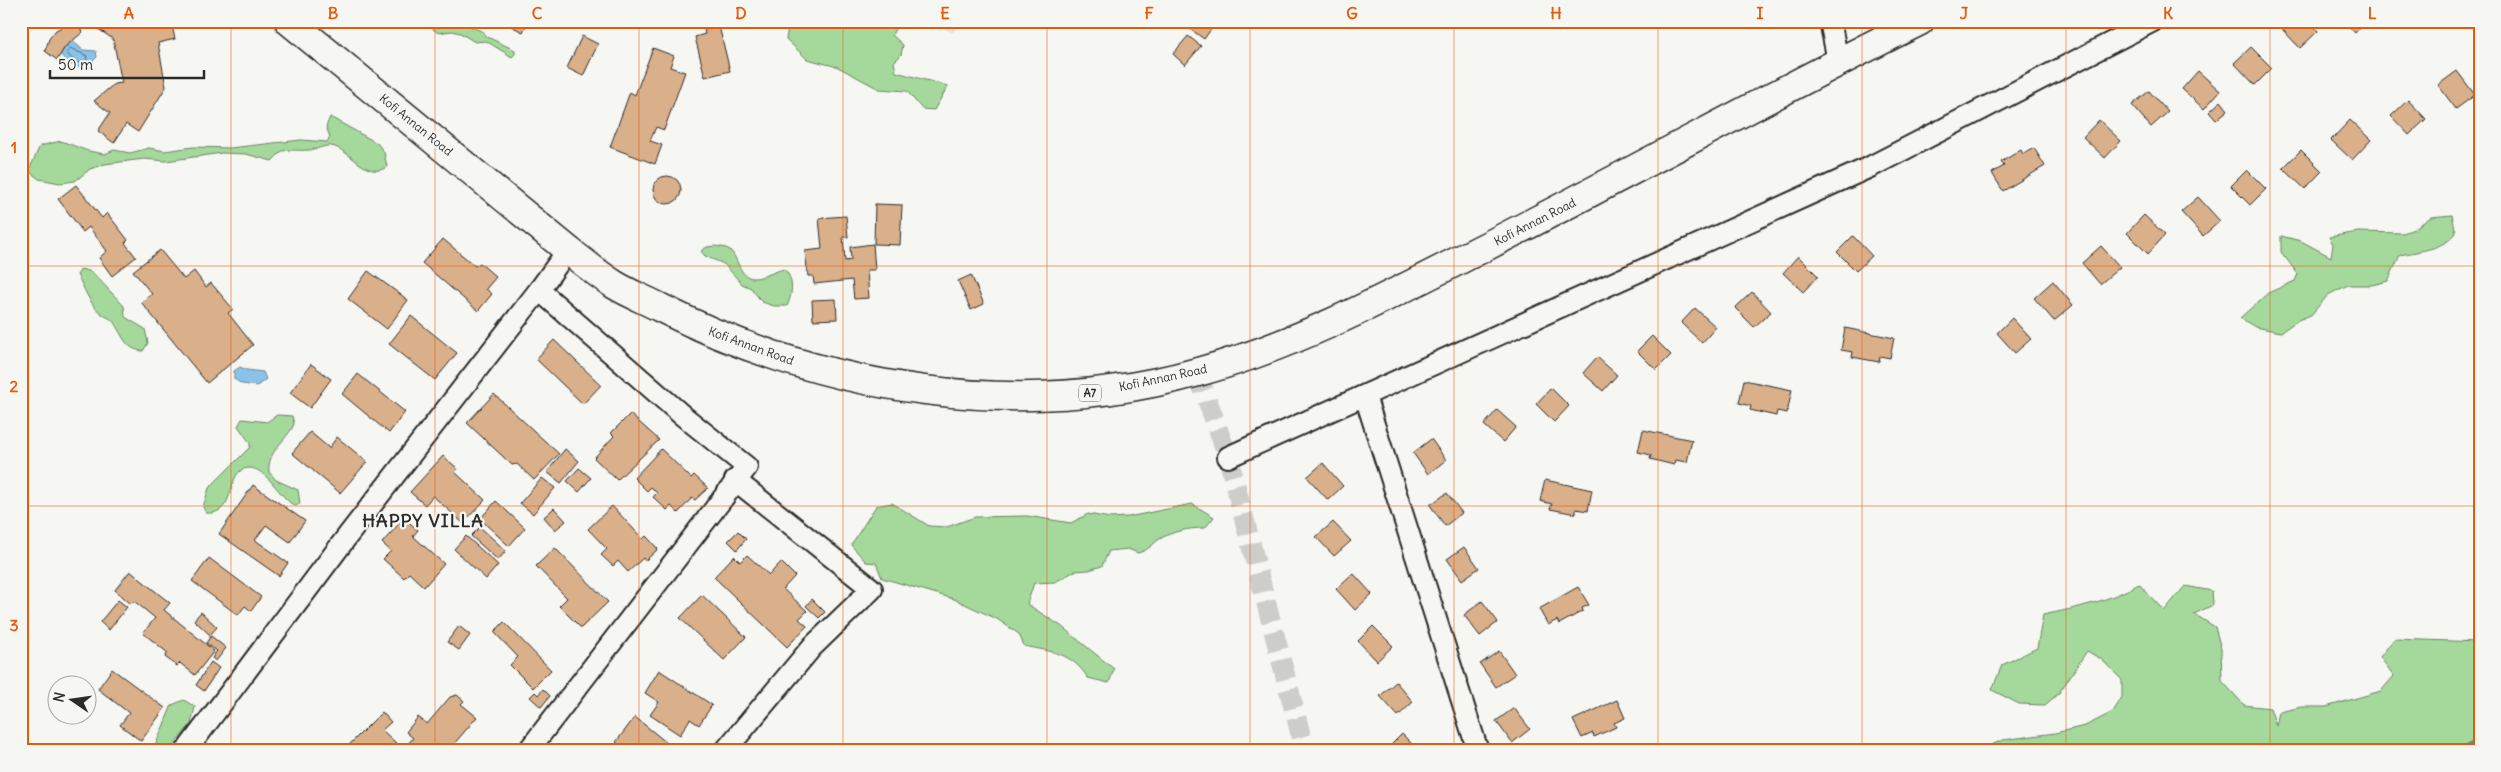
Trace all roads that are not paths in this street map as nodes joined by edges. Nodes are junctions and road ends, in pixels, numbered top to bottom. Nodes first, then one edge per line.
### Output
1 (289, 21) edge
2 (1830, 21) edge
3 (1920, 21) edge
4 (2153, 21) edge
5 (1838, 61) junction
6 (568, 250) junction
7 (539, 290) junction
8 (1365, 396) junction
9 (1228, 457) dead end
10 (735, 480) junction
11 (186, 751) edge
12 (528, 751) edge
13 (725, 751) edge
14 (1478, 751) edge

1 - 6 main road, Kofi Annan Road / A7
2 - 5 street
3 - 5 main road, Kofi Annan Road / A7
4 - 8 street
5 - 6 main road, Kofi Annan Road / A7
6 - 7 street
7 - 10 street
7 - 11 street
8 - 9 street
8 - 14 street
10 - 12 street
10 - 13 street

